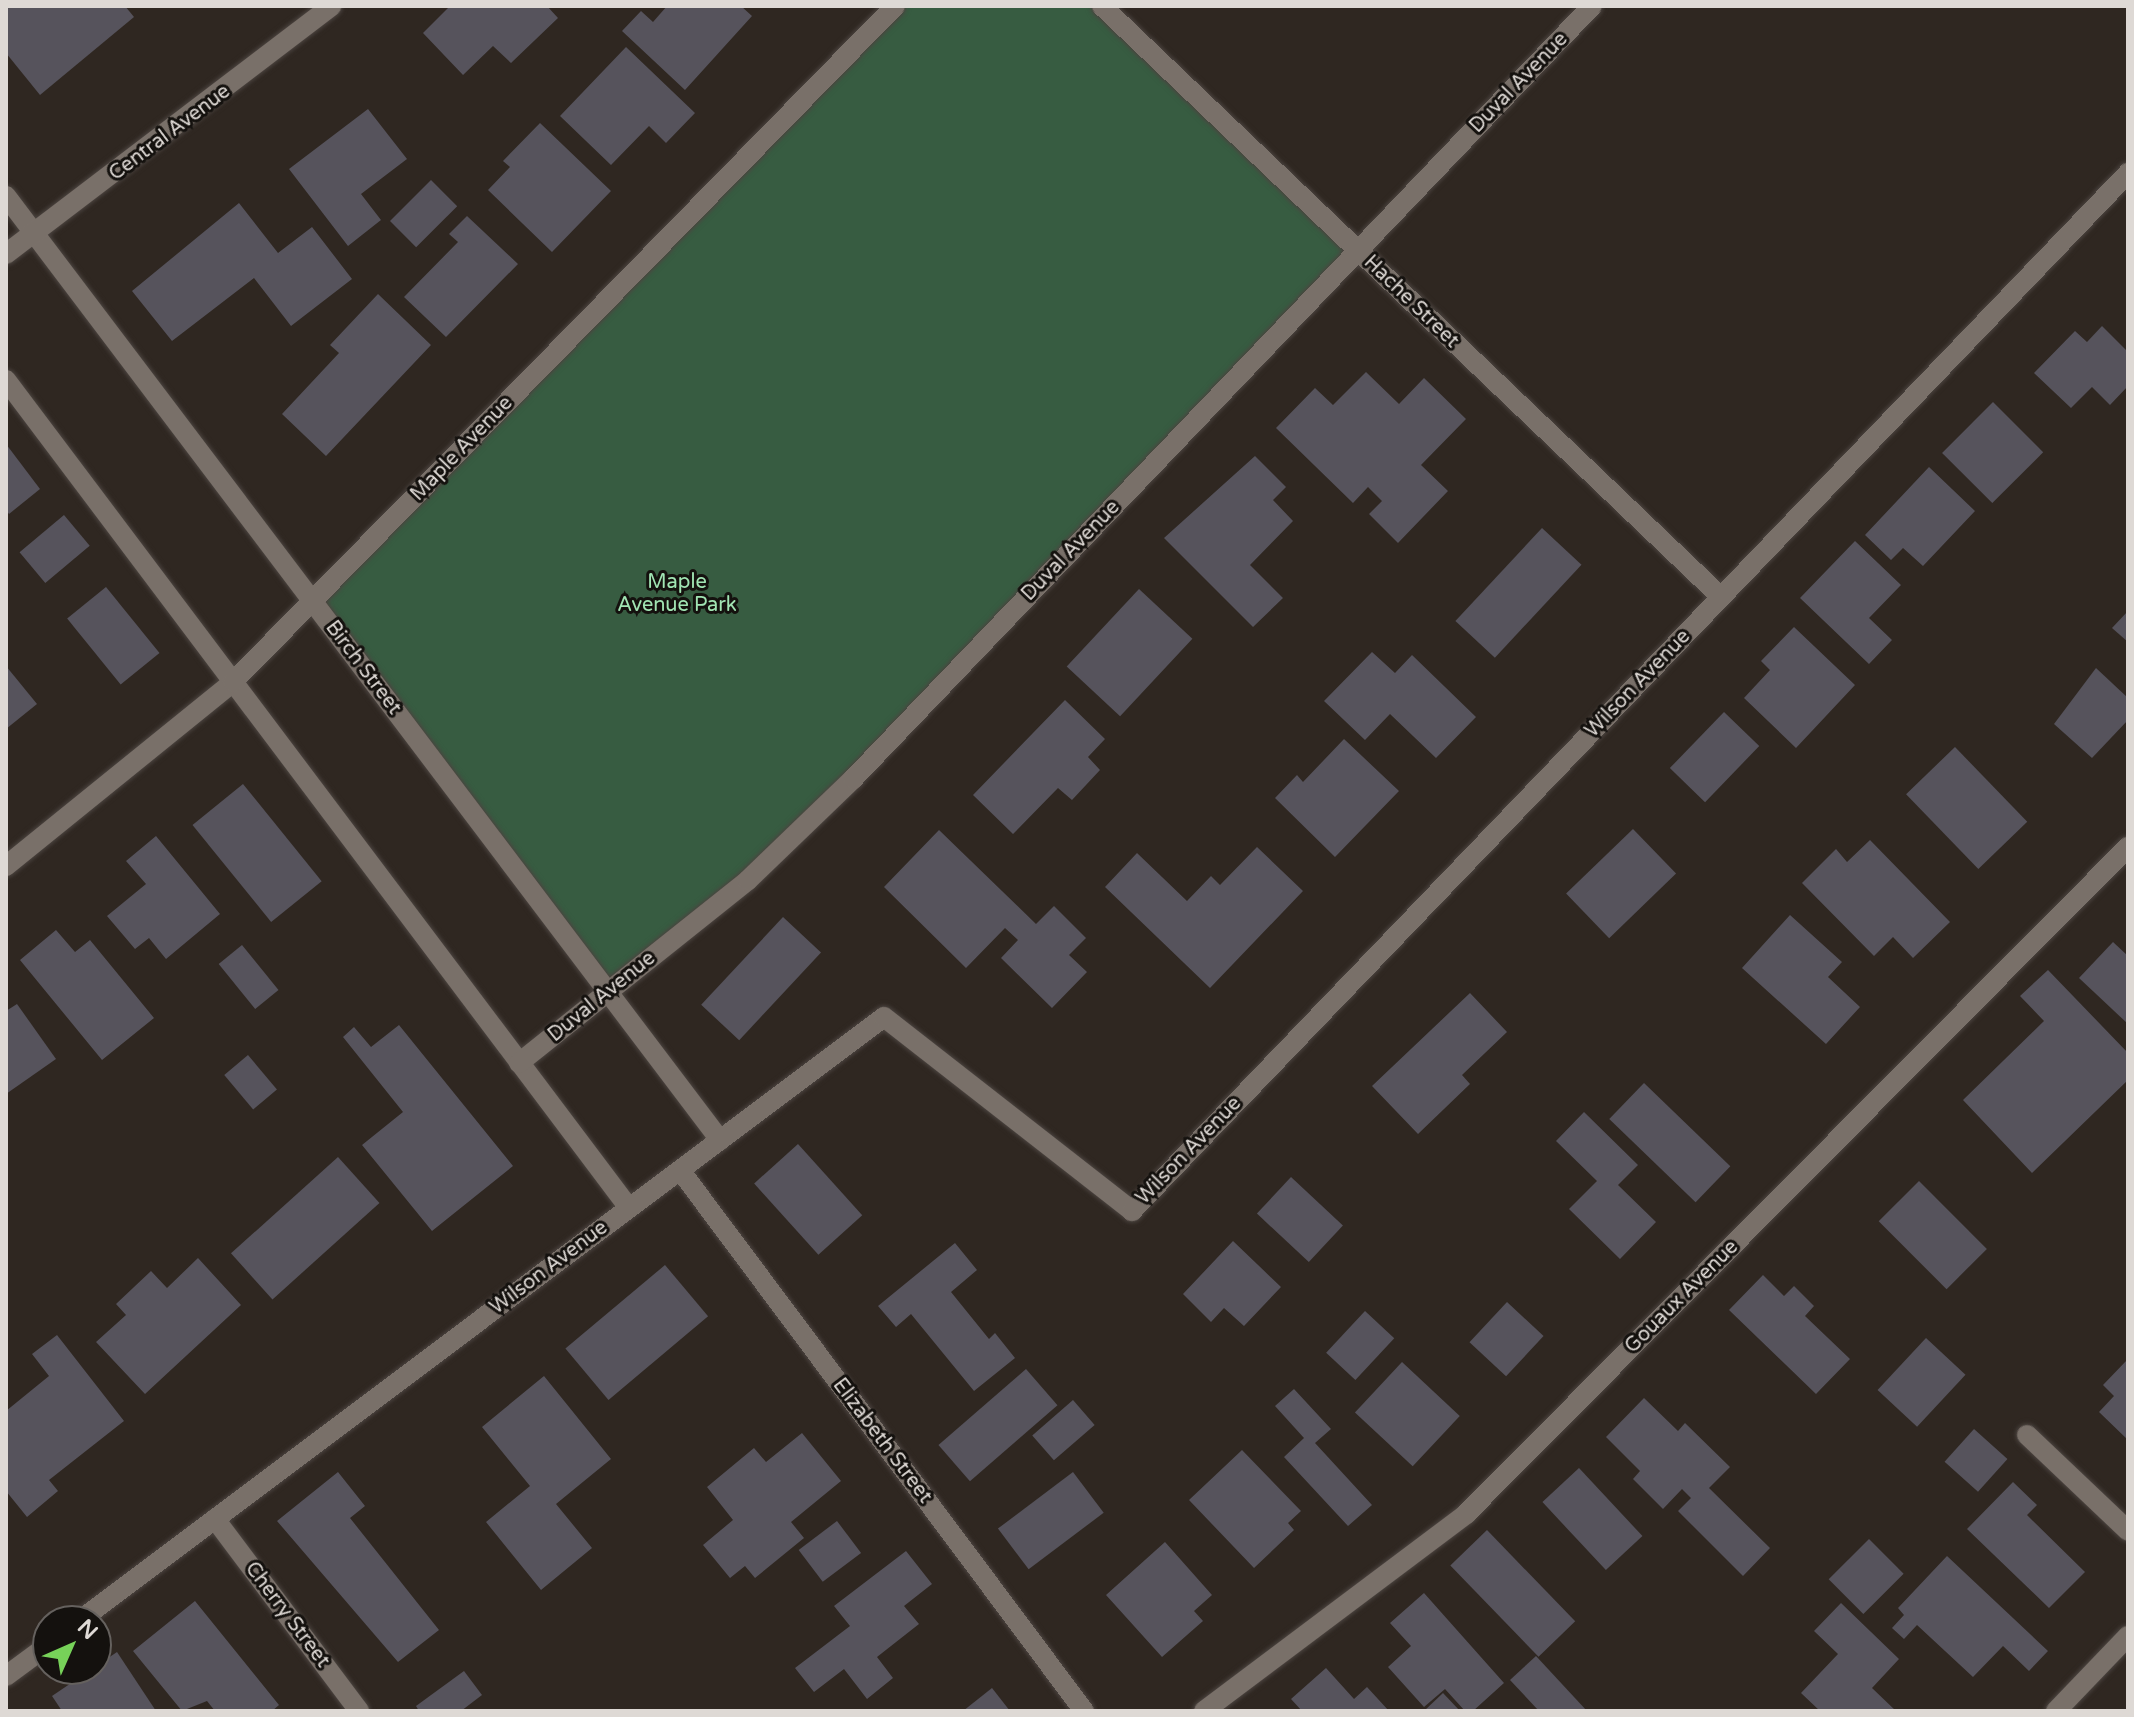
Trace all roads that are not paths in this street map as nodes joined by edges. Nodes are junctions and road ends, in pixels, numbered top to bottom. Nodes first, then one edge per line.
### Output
1 (331, 6) edge
2 (895, 6) edge
3 (1102, 6) edge
4 (1592, 6) edge
5 (2128, 173) edge
6 (6, 196) edge
7 (34, 234) junction
8 (1358, 251) junction
9 (6, 254) edge
10 (6, 380) edge
11 (1721, 597) junction
12 (313, 602) junction
13 (233, 682) junction
14 (2127, 851) edge
15 (6, 866) edge
16 (608, 992) junction
17 (519, 1063) junction
18 (720, 1140) junction
19 (680, 1170) junction
20 (629, 1208) junction
21 (2027, 1435) dead end
22 (215, 1519) junction
23 (2128, 1531) edge
24 (100, 1605) edge
25 (2128, 1636) edge
26 (32, 1657) edge
27 (6, 1676) edge
28 (359, 1711) edge
29 (1084, 1711) edge
30 (1204, 1711) edge
31 (2056, 1711) edge

1 - 7 street, Central Avenue
2 - 12 street, Maple Avenue
3 - 8 street, Hache Street
4 - 8 street, Duval Avenue
5 - 11 street, Wilson Avenue
6 - 7 street, Birch Street
7 - 9 street, Central Avenue
7 - 12 street, Birch Street
8 - 11 street, Hache Street
8 - 16 street, Duval Avenue
10 - 13 street
11 - 18 street, Wilson Avenue
12 - 13 street, Maple Avenue
12 - 16 street, Birch Street
13 - 15 street, Maple Avenue
13 - 17 street
14 - 30 street, Gouaux Avenue
16 - 17 street, Duval Avenue
16 - 18 street, Birch Street
17 - 20 street
18 - 19 street, Wilson Avenue
19 - 20 street, Wilson Avenue
19 - 29 street, Elizabeth Street
20 - 22 street, Wilson Avenue
21 - 23 street
22 - 24 street, Wilson Avenue
22 - 28 street, Cherry Street
25 - 31 street
26 - 27 street

